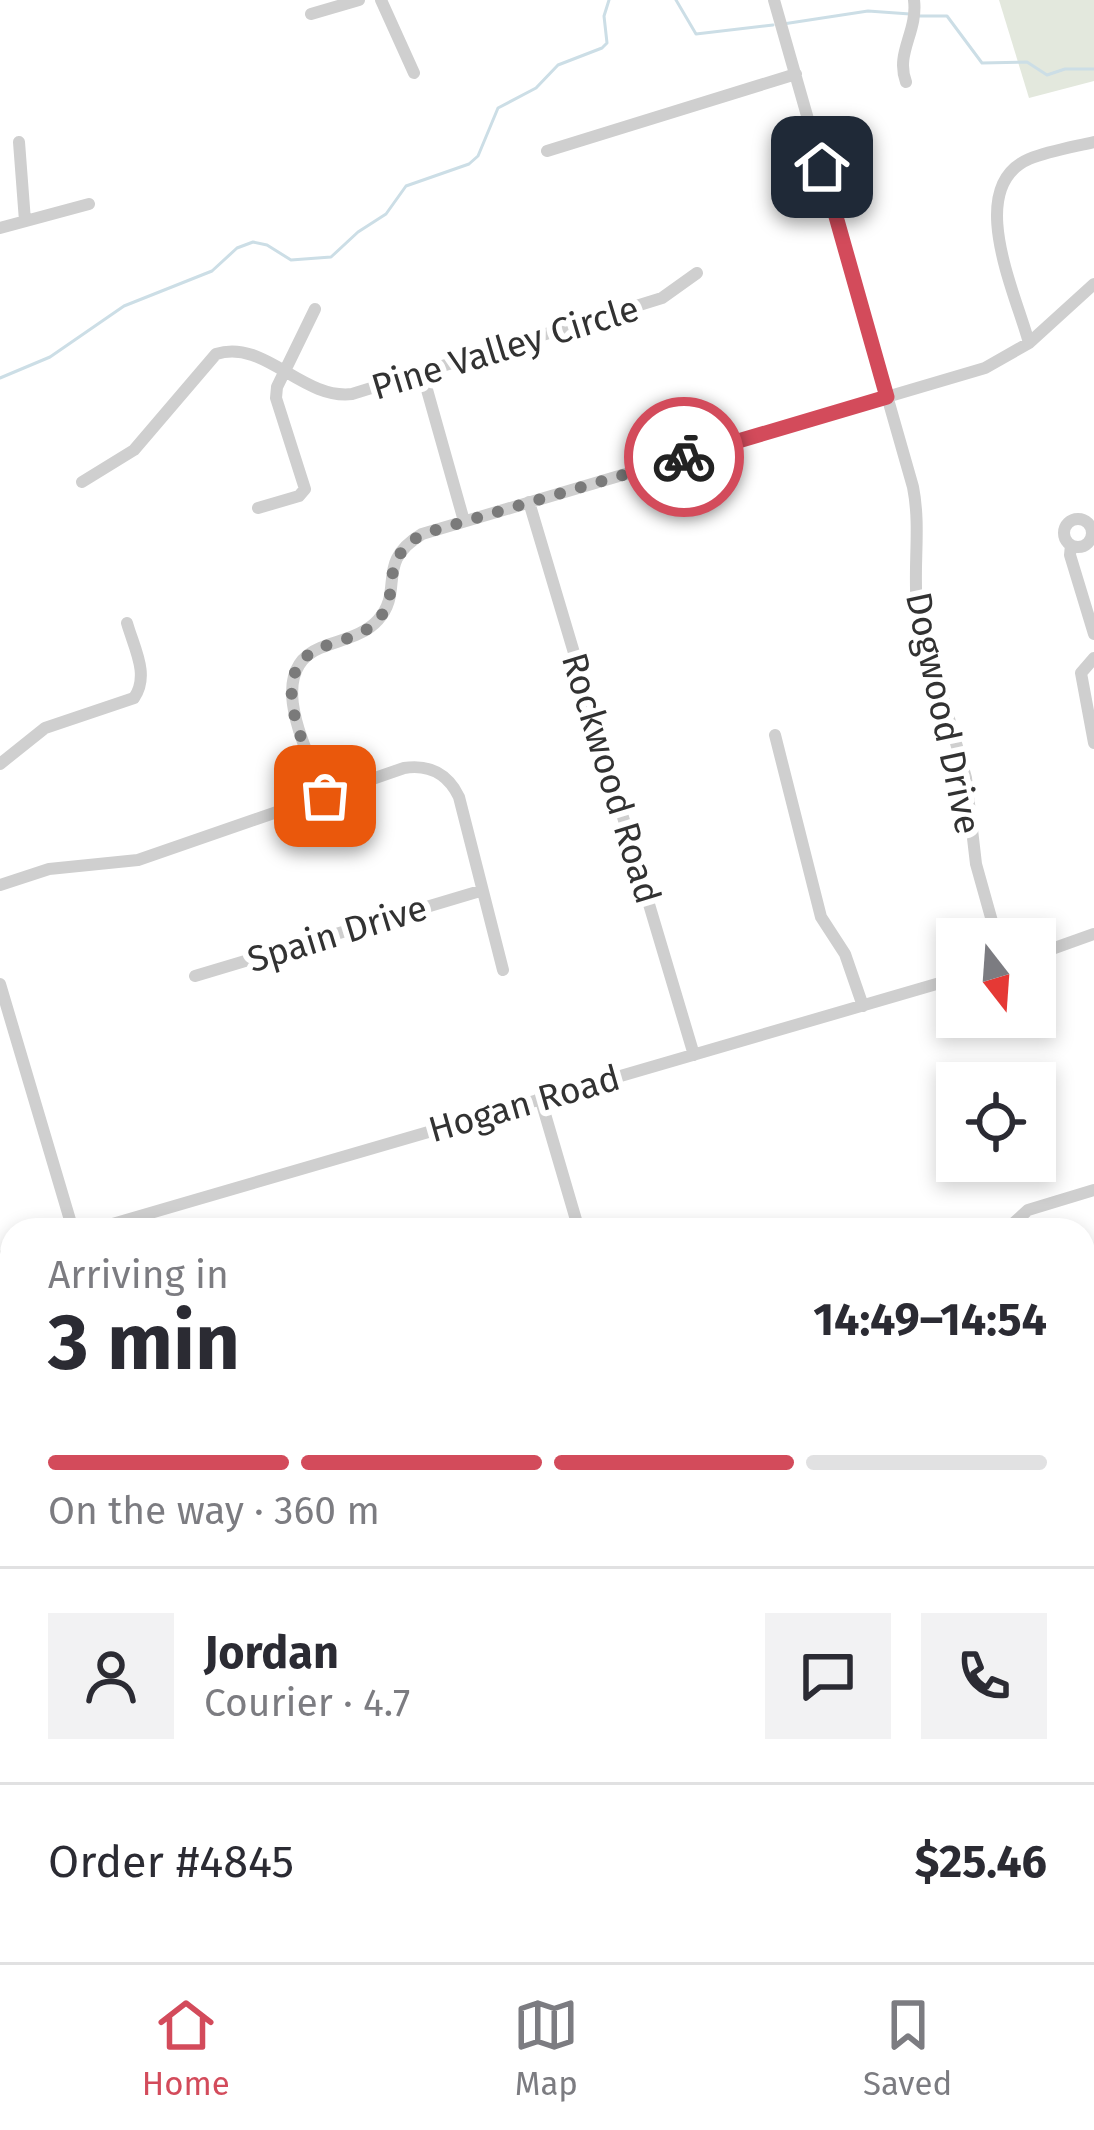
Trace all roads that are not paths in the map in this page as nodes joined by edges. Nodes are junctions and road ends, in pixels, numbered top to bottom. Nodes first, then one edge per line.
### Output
1 (359, 0) edge
2 (381, 0) edge
3 (774, 0) edge
4 (914, 0) edge
5 (311, 14) dead end
6 (414, 74) dead end
7 (796, 74) junction
8 (906, 82) dead end
9 (19, 142) dead end
10 (1094, 142) edge
11 (547, 151) dead end
12 (89, 204) dead end
13 (26, 221) junction
14 (0, 228) edge
15 (697, 273) dead end
16 (1094, 284) edge
17 (315, 309) dead end
18 (1029, 343) junction
19 (282, 371) junction
20 (422, 373) junction
21 (887, 397) junction
22 (82, 482) dead end
23 (529, 502) junction
24 (259, 508) dead end
25 (464, 521) junction
26 (1071, 545) dead end
27 (127, 623) dead end
28 (1094, 634) edge
29 (1094, 658) edge
30 (775, 735) dead end
31 (1094, 743) edge
32 (0, 764) edge
33 (325, 796) junction
34 (0, 885) edge
35 (480, 891) junction
36 (991, 918) edge
37 (1094, 934) edge
38 (1056, 948) edge
39 (503, 970) dead end
40 (195, 976) dead end
41 (0, 984) edge
42 (936, 984) edge
43 (863, 1006) junction
44 (694, 1055) junction
45 (540, 1097) junction
46 (1094, 1190) edge
47 (69, 1218) edge
48 (132, 1218) edge
49 (575, 1218) edge
50 (1019, 1218) edge

1 - 5 street
2 - 6 street
3 - 7 street, Dogwood Drive
4 - 8 street
7 - 11 street
7 - 21 street, Dogwood Drive
9 - 13 street
10 - 18 street
12 - 13 street
13 - 14 street
15 - 20 street, Pine Valley Circle
16 - 18 street
17 - 19 street
18 - 21 street
19 - 20 street, Pine Valley Circle
19 - 22 street, Pine Valley Circle
19 - 24 street
20 - 25 street
21 - 23 street
21 - 36 street, Dogwood Drive
23 - 25 street
23 - 44 street, Rockwood Road
25 - 33 street
26 - 28 street
27 - 32 street
29 - 31 street
30 - 43 street
33 - 34 street
33 - 35 street
35 - 39 street
35 - 40 street, Spain Drive
37 - 38 street
41 - 47 street
42 - 43 street, Hogan Road
43 - 44 street, Hogan Road
44 - 45 street, Hogan Road
45 - 48 street, Hogan Road
45 - 49 street
46 - 50 street

